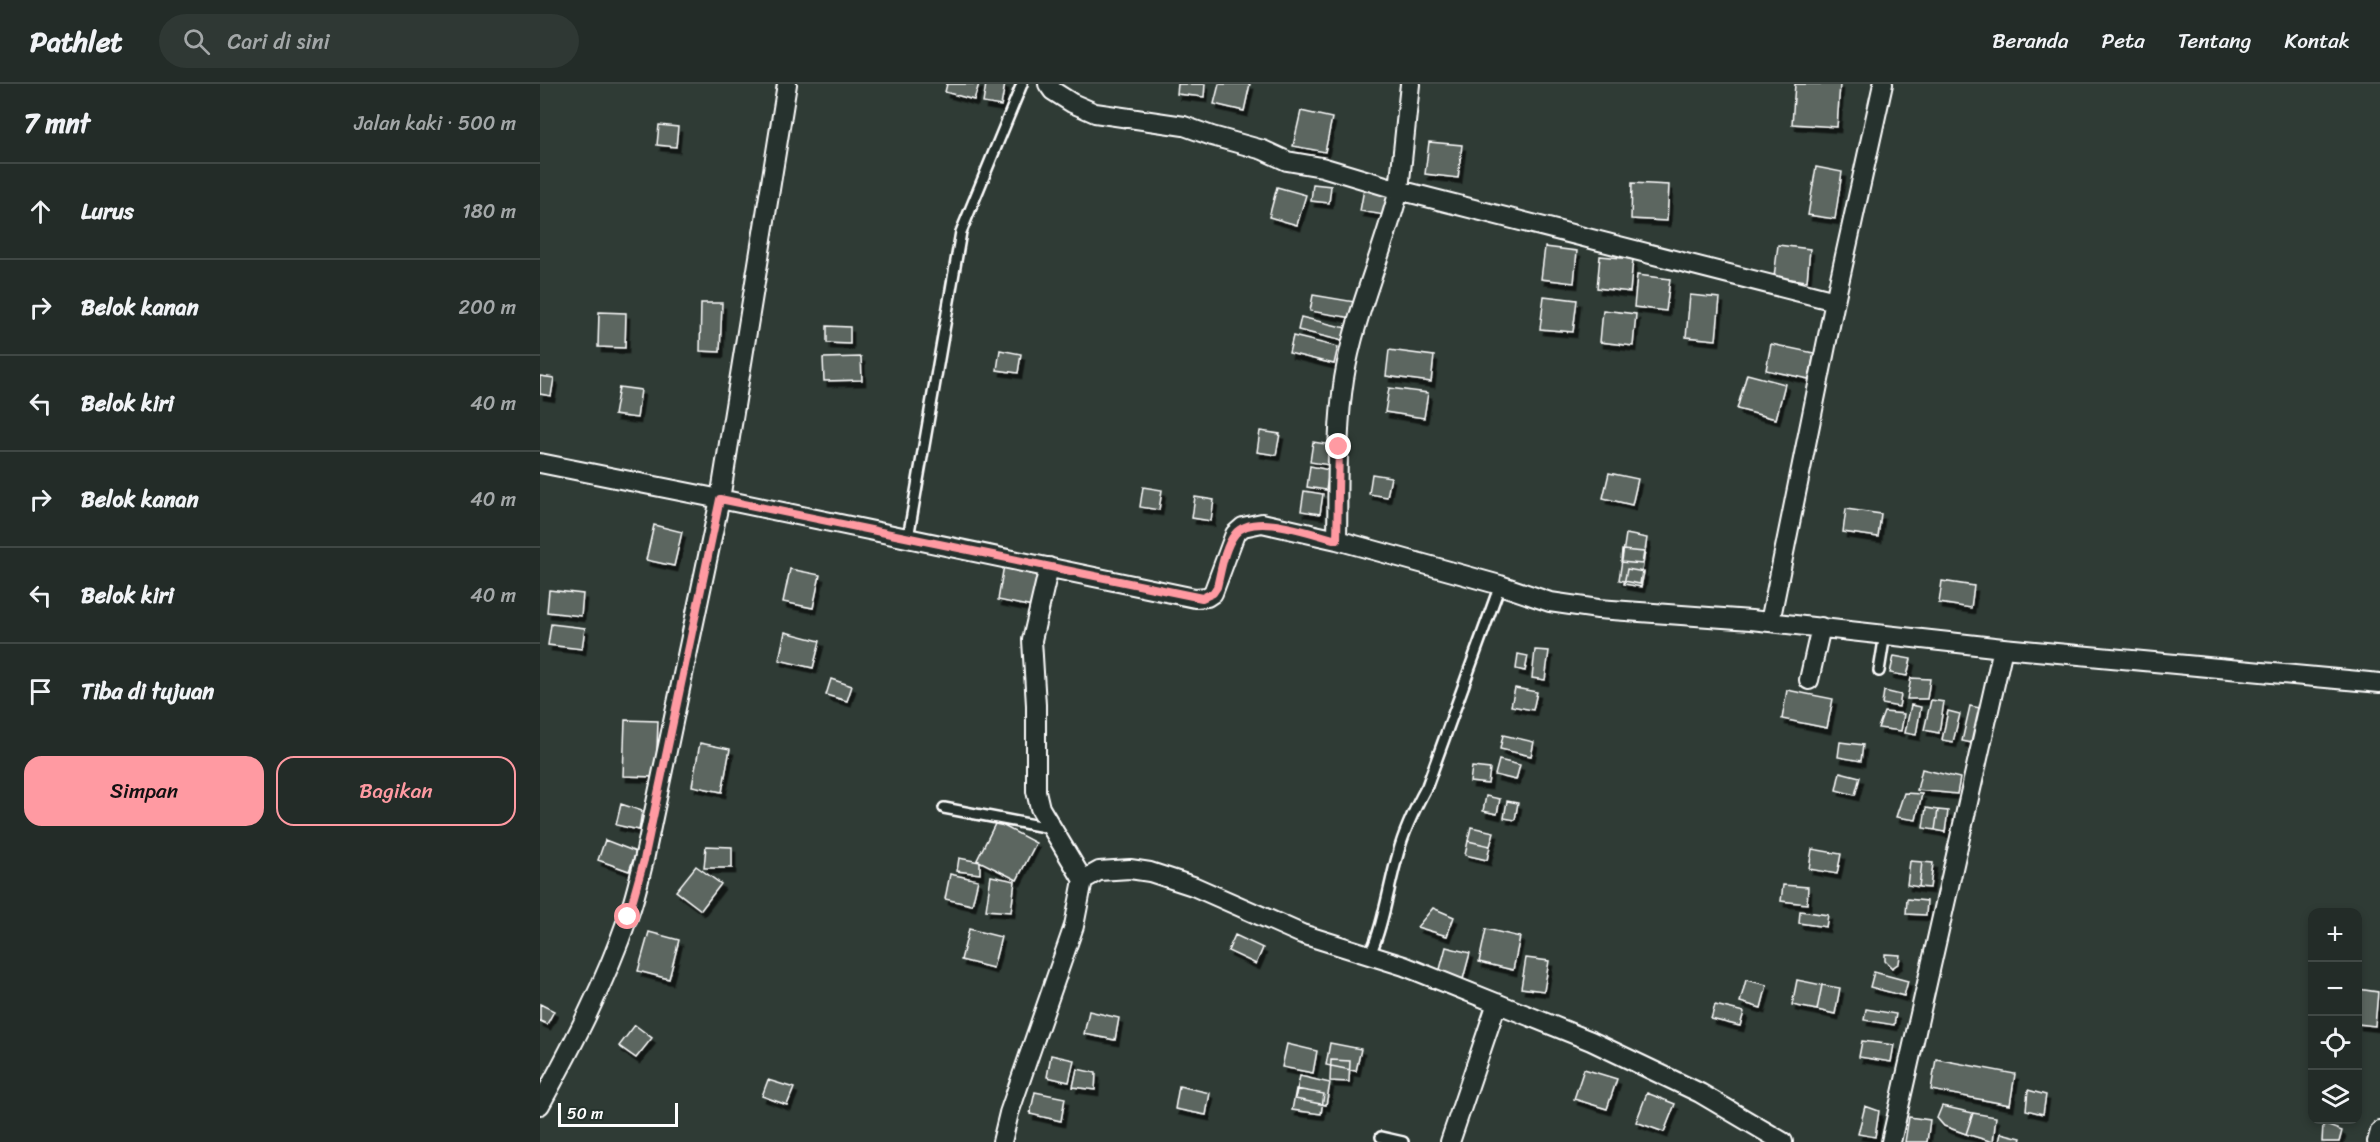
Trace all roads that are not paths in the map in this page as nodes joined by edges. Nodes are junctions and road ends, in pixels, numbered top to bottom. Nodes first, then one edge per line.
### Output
1 (787, 84) edge
2 (1022, 84) edge
3 (1048, 84) edge
4 (1410, 84) edge
5 (1883, 84) edge
6 (1399, 190) junction
7 (1835, 301) junction
8 (540, 463) edge
9 (720, 499) junction
10 (909, 538) junction
11 (1337, 540) junction
12 (1049, 567) junction
13 (1500, 585) junction
14 (1770, 622) junction
15 (1821, 627) junction
16 (1885, 634) junction
17 (2003, 648) junction
18 (1880, 671) dead end
19 (1809, 680) dead end
20 (2380, 683) edge
21 (944, 808) dead end
22 (1050, 828) junction
23 (1083, 880) junction
24 (1369, 957) junction
25 (1497, 1003) junction
26 (540, 1105) edge
27 (2380, 1131) edge
28 (1381, 1137) dead end
29 (1002, 1142) edge
30 (1403, 1142) edge
31 (1450, 1142) edge
32 (1783, 1142) edge
33 (1891, 1142) edge
34 (2377, 1142) edge

1 - 9 street
2 - 10 lane
3 - 6 street
4 - 6 street
5 - 7 street
6 - 7 street
6 - 11 street
7 - 14 street
8 - 9 street
9 - 10 street
9 - 26 street
10 - 12 street
11 - 12 street
11 - 13 street
12 - 22 street
13 - 14 street
13 - 24 lane
14 - 15 street
15 - 16 street
15 - 19 street
16 - 17 street
16 - 18 lane
17 - 20 street
17 - 33 street
21 - 22 lane
22 - 23 street
23 - 24 street
23 - 29 street
24 - 25 street
25 - 31 street
25 - 32 street
27 - 34 street
28 - 30 lane

